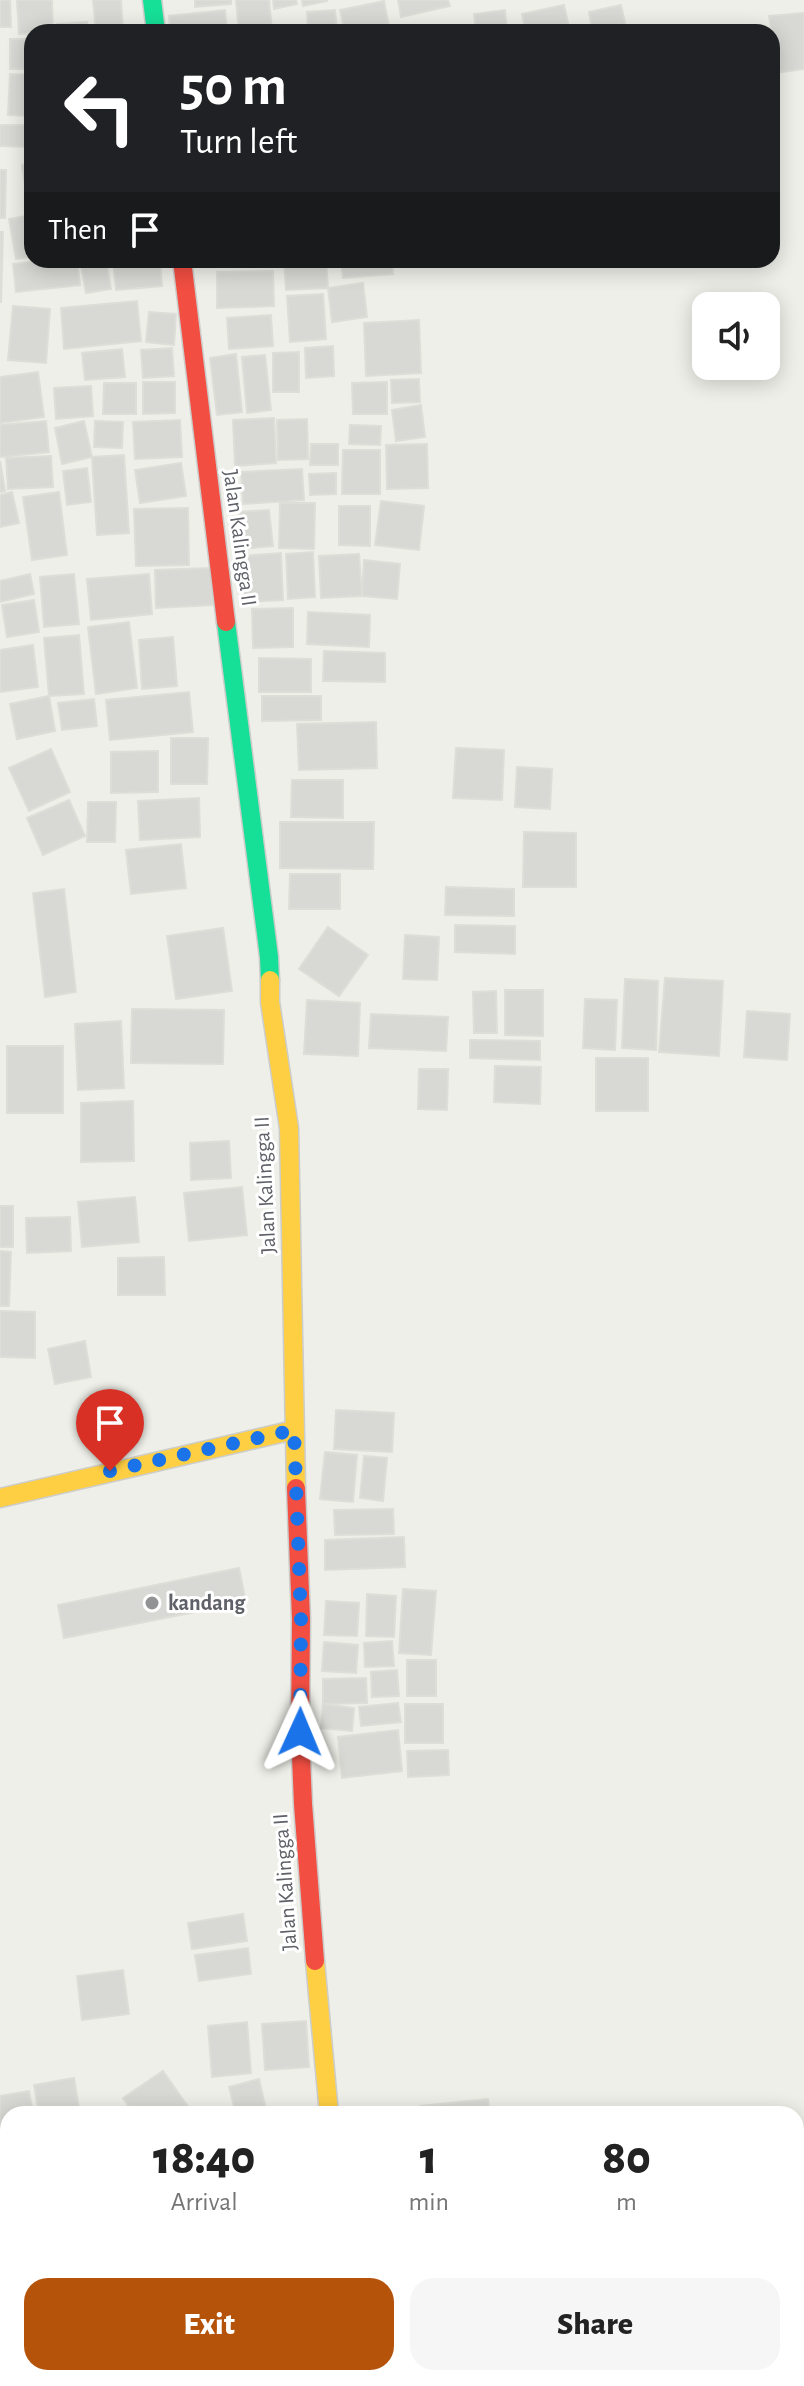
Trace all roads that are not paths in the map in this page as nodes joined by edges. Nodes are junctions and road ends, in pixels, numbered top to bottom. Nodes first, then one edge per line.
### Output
1 (152, 0) edge
2 (155, 24) edge
3 (183, 268) edge
4 (294, 1430) junction
5 (0, 1498) edge
6 (328, 2106) edge

1 - 2 street
3 - 4 street, Jalan Kalingga II
4 - 5 street
4 - 6 street, Jalan Kalingga II

